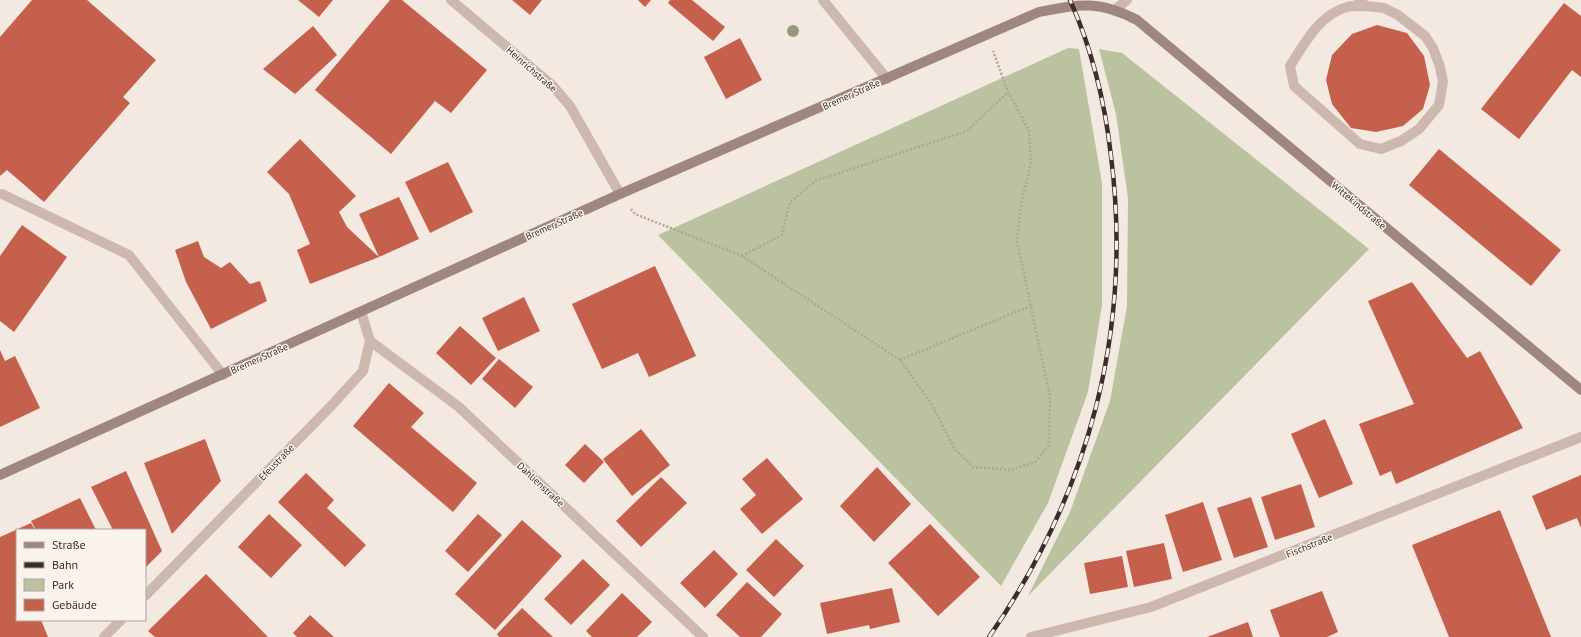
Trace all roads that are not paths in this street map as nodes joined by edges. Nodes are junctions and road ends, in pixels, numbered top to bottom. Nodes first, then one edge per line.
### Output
1 (451, 0) edge
2 (823, 0) edge
3 (1127, 0) edge
4 (1362, 3) edge
5 (1117, 8) junction
6 (1137, 20) joint
7 (887, 79) junction
8 (2, 194) dead end
9 (620, 194) junction
10 (361, 312) junction
11 (370, 341) junction
12 (223, 374) junction
13 (1581, 390) edge
14 (1581, 437) edge
15 (0, 474) edge
16 (146, 595) edge
17 (120, 621) edge
18 (104, 637) edge
19 (703, 637) edge
20 (1032, 637) edge

1 - 9 street, Heinrichstraße
2 - 7 street
3 - 5 street
4 - 4 street
5 - 6 main road, Bremer Straße
5 - 7 main road, Bremer Straße
6 - 13 main road, Wittekindstraße
7 - 9 main road, Bremer Straße
8 - 12 street
9 - 10 main road, Bremer Straße
10 - 11 street
10 - 12 main road, Bremer Straße
11 - 16 street, Efeustraße
11 - 19 street, Dahlienstraße
12 - 15 main road, Bremer Straße
14 - 20 street, Fischstraße
17 - 18 street

